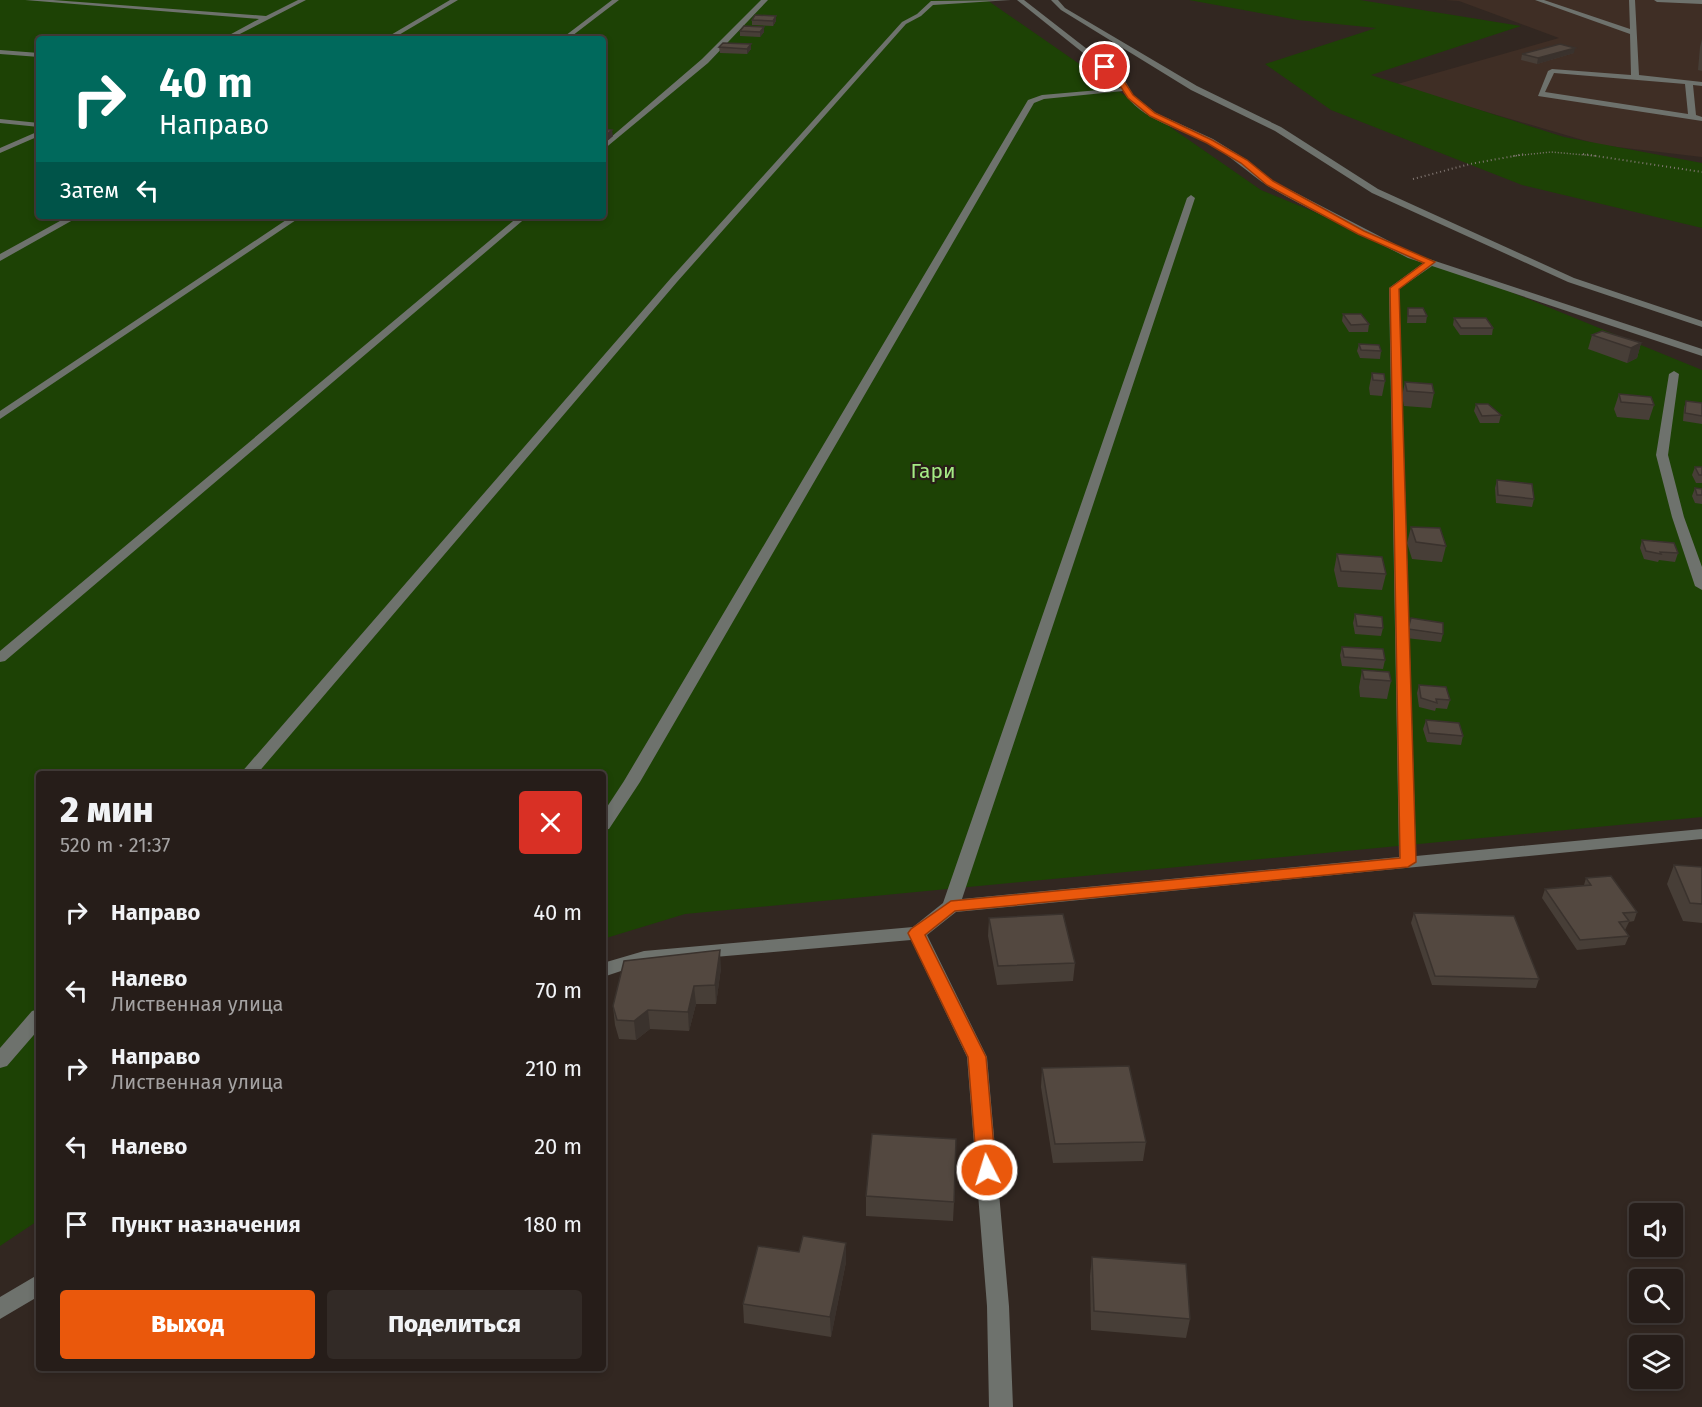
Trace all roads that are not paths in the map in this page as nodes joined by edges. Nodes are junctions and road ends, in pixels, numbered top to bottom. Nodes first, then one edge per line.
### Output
1 (28, 0) edge
2 (303, 0) edge
3 (455, 0) edge
4 (616, 0) edge
5 (765, 0) edge
6 (1008, 0) edge
7 (1020, 0) edge
8 (1054, 0) edge
9 (1538, 0) edge
10 (1632, 0) edge
11 (1657, 0) edge
12 (1702, 2) edge
13 (266, 18) junction
14 (1634, 33) junction
15 (231, 36) edge
16 (392, 36) edge
17 (568, 36) edge
18 (0, 52) edge
19 (36, 55) edge
20 (1635, 77) junction
21 (1689, 83) junction
22 (1702, 84) edge
23 (1120, 90) dead end
24 (1692, 117) junction
25 (1702, 119) edge
26 (0, 121) edge
27 (36, 124) edge
28 (36, 134) edge
29 (606, 145) edge
30 (0, 151) edge
31 (1191, 198) dead end
32 (71, 219) edge
33 (294, 219) edge
34 (520, 219) edge
35 (0, 258) edge
36 (1431, 262) junction
37 (1702, 324) edge
38 (1702, 352) edge
39 (1674, 374) dead end
40 (0, 416) edge
41 (1702, 586) edge
42 (0, 658) edge
43 (251, 771) edge
44 (606, 821) edge
45 (1702, 834) edge
46 (1408, 862) junction
47 (951, 906) junction
48 (916, 933) junction
49 (606, 969) edge
50 (36, 1019) edge
51 (0, 1061) edge
52 (36, 1286) edge
53 (0, 1308) edge
54 (1001, 1407) edge

1 - 13 street
2 - 13 street
3 - 16 street
4 - 17 street
5 - 29 street
6 - 43 street
7 - 36 street
8 - 37 street
9 - 14 street
10 - 14 street
11 - 12 street
13 - 15 street
14 - 20 street
18 - 19 street
20 - 21 street
20 - 24 street
21 - 22 street
21 - 24 street
23 - 44 street
24 - 25 street
26 - 27 street
28 - 30 street
31 - 47 street
32 - 35 street
33 - 40 street
34 - 42 street
36 - 38 street
36 - 46 street
39 - 41 street
45 - 46 street
46 - 47 street
47 - 48 street
48 - 49 street
48 - 54 street
50 - 51 street
52 - 53 street

